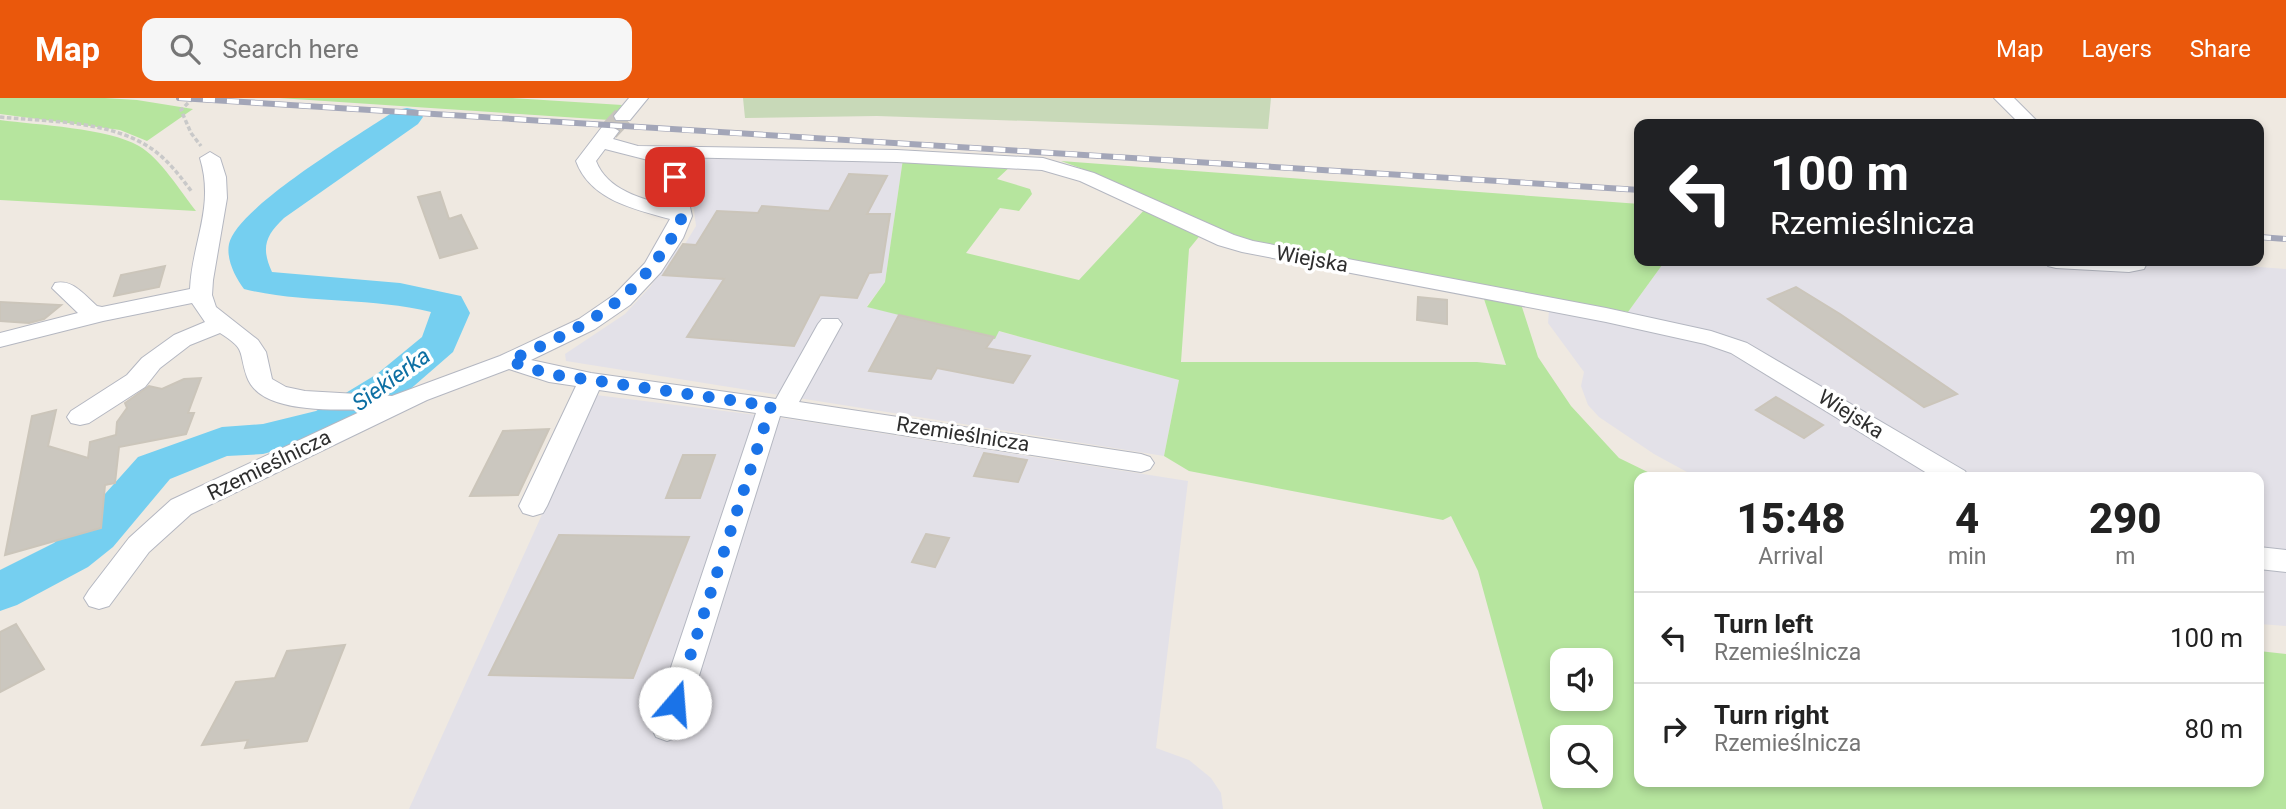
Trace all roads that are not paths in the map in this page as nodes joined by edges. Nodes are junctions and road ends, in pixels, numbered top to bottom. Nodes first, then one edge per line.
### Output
1 (639, 98) edge
2 (2003, 98) edge
3 (623, 116) tunnel mouth
4 (2026, 119) edge
5 (640, 151) junction
6 (210, 158) road end
7 (682, 216) junction
8 (63, 288) dead end
9 (201, 294) junction
10 (102, 314) junction
11 (222, 323) junction
12 (830, 324) dead end
13 (0, 340) edge
14 (509, 361) junction
15 (591, 381) junction
16 (385, 403) junction
17 (778, 407) junction
18 (80, 418) dead end
19 (1141, 463) dead end
20 (1946, 472) edge
21 (533, 506) dead end
22 (2264, 559) edge
23 (2286, 561) edge
24 (99, 598) dead end
25 (667, 727) dead end

1 - 3 street
2 - 4 street
5 - 7 street
5 - 7 street
5 - 20 street, Wiejska
6 - 9 street
7 - 14 street, Rzemieślnicza
8 - 10 street
9 - 10 street
9 - 11 street
10 - 13 street
11 - 16 street
11 - 18 street
12 - 17 street
14 - 15 street, Rzemieślnicza
14 - 16 street, Rzemieślnicza
15 - 17 street, Rzemieślnicza
15 - 21 street
16 - 24 street, Rzemieślnicza
17 - 19 street, Rzemieślnicza
17 - 25 street
22 - 23 street

